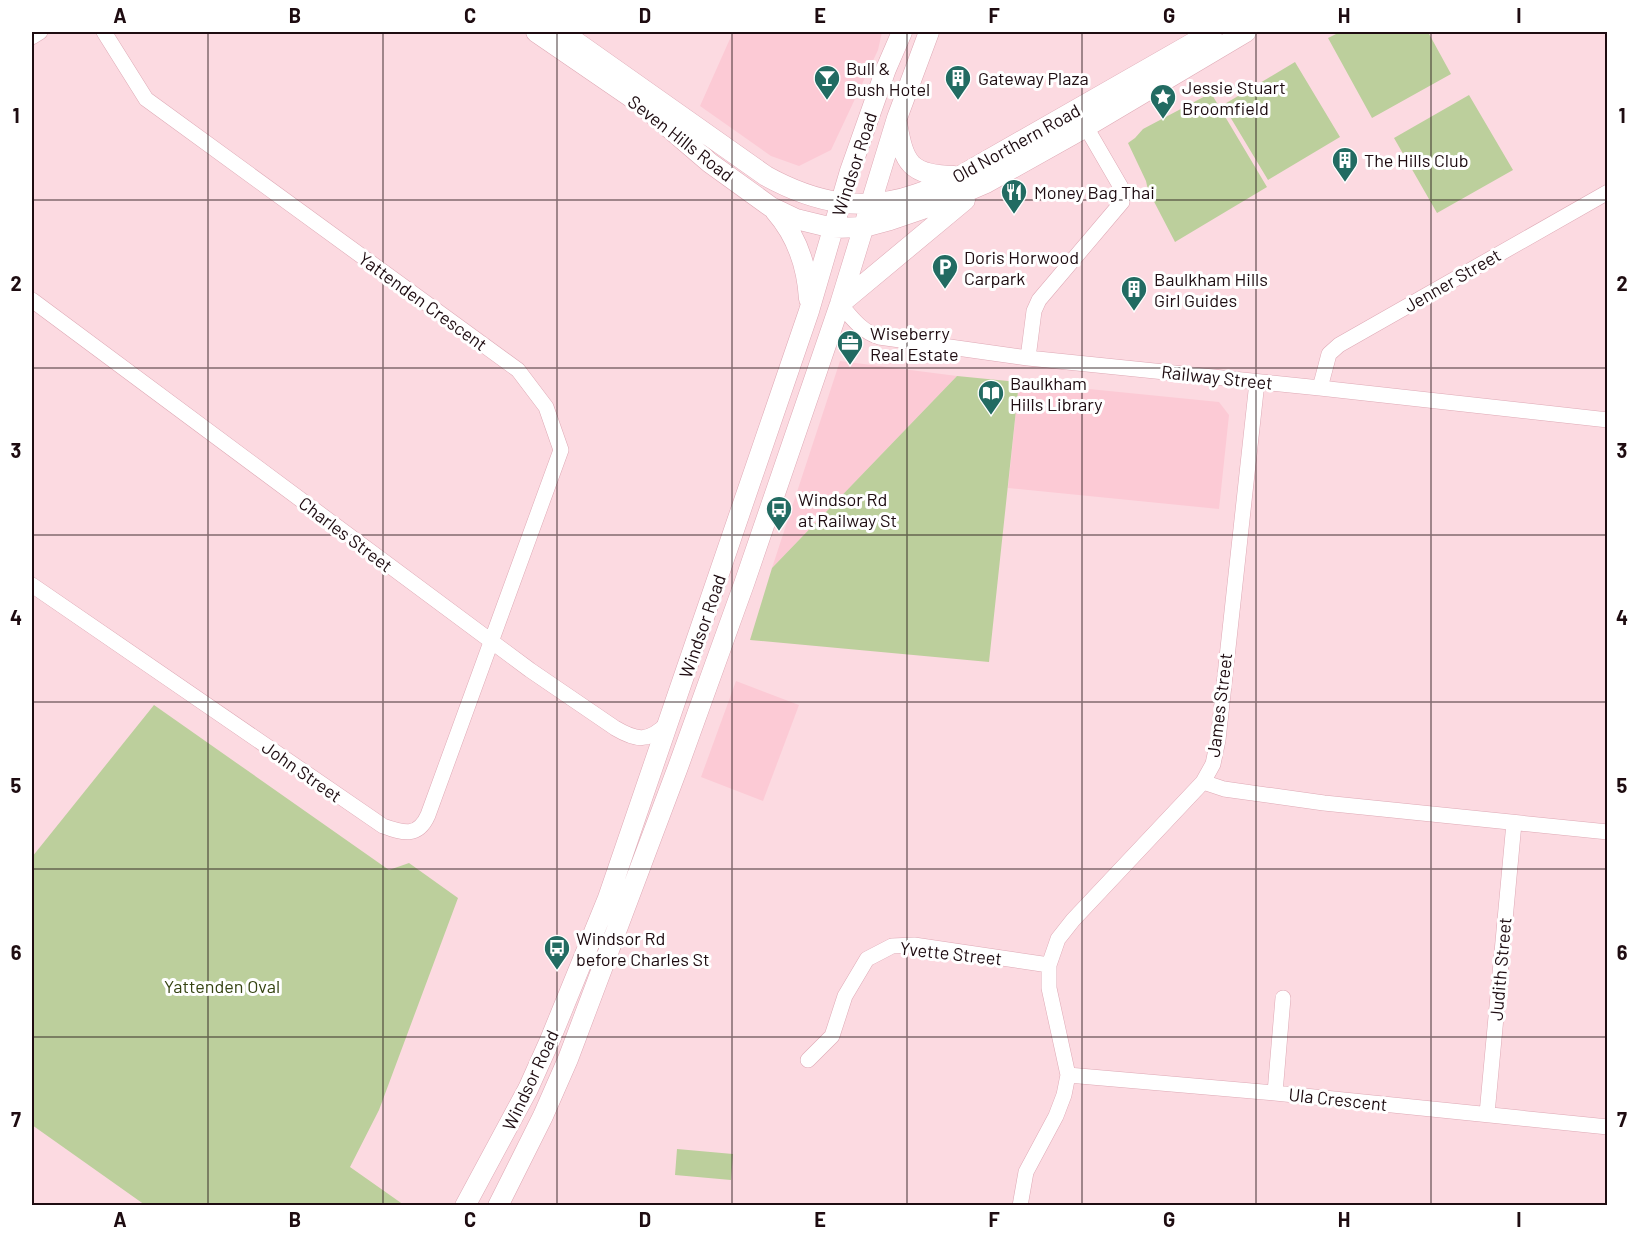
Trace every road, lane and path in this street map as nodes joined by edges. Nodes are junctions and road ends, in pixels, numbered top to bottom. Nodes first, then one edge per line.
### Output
1 (40, 32) edge
2 (104, 32) edge
3 (536, 32) edge
4 (562, 32) edge
5 (902, 32) edge
6 (929, 32) edge
7 (1246, 32) edge
8 (1200, 34) edge
9 (32, 37) edge
10 (897, 118) junction
11 (1086, 127) junction
12 (960, 176) junction
13 (986, 183) junction
14 (1608, 192) edge
15 (841, 203) junction
16 (870, 204) junction
17 (771, 207) junction
18 (864, 227) junction
19 (833, 228) junction
20 (32, 300) edge
21 (840, 304) junction
22 (810, 310) junction
23 (1028, 358) junction
24 (1257, 382) junction
25 (1320, 388) junction
26 (1608, 420) edge
27 (32, 585) edge
28 (490, 646) junction
29 (668, 724) junction
30 (1203, 782) junction
31 (1514, 823) junction
32 (1608, 832) edge
33 (1048, 965) junction
34 (1283, 998) dead end
35 (808, 1060) dead end
36 (1068, 1075) junction
37 (1275, 1093) junction
38 (1487, 1114) junction
39 (1608, 1127) edge
40 (465, 1206) edge
41 (498, 1206) edge
42 (1020, 1206) edge

1 - 9 street
2 - 28 street, Yattenden Crescent
3 - 17 main road, Seven Hills Road
4 - 15 main road, Seven Hills Road
5 - 15 main road, Windsor Road
6 - 10 main road, Windsor Road
7 - 11 main road, Old Northern Road
8 - 12 main road, Old Northern Road
10 - 12 main road
10 - 16 main road, Windsor Road
11 - 13 main road, Old Northern Road
11 - 23 street
12 - 16 main road, Old Northern Road
13 - 18 main road, Old Northern Road
13 - 21 main road
14 - 25 street, Jenner Street
15 - 16 main road, Old Northern Road
15 - 19 main road, Windsor Road
16 - 18 main road, Windsor Road
17 - 19 main road, Seven Hills Road
17 - 22 main road
18 - 19 main road, Old Northern Road
18 - 21 main road, Windsor Road
19 - 22 main road, Windsor Road
20 - 28 street, Charles Street
21 - 23 street, Railway Street
21 - 41 main road, Windsor Road
22 - 29 main road, Windsor Road
23 - 24 street, Railway Street
24 - 25 street, Railway Street
24 - 30 street, James Street
25 - 26 street, Railway Street
27 - 28 street, John Street
28 - 29 street, Charles Street
29 - 40 main road, Windsor Road
30 - 31 street
30 - 33 street, James Street
31 - 32 street
31 - 38 street, Judith Street
33 - 35 street, Yvette Street
33 - 36 street, James Street
34 - 37 street
36 - 37 street, Ula Crescent
36 - 42 street
37 - 38 street, Ula Crescent
38 - 39 street, Ula Crescent

